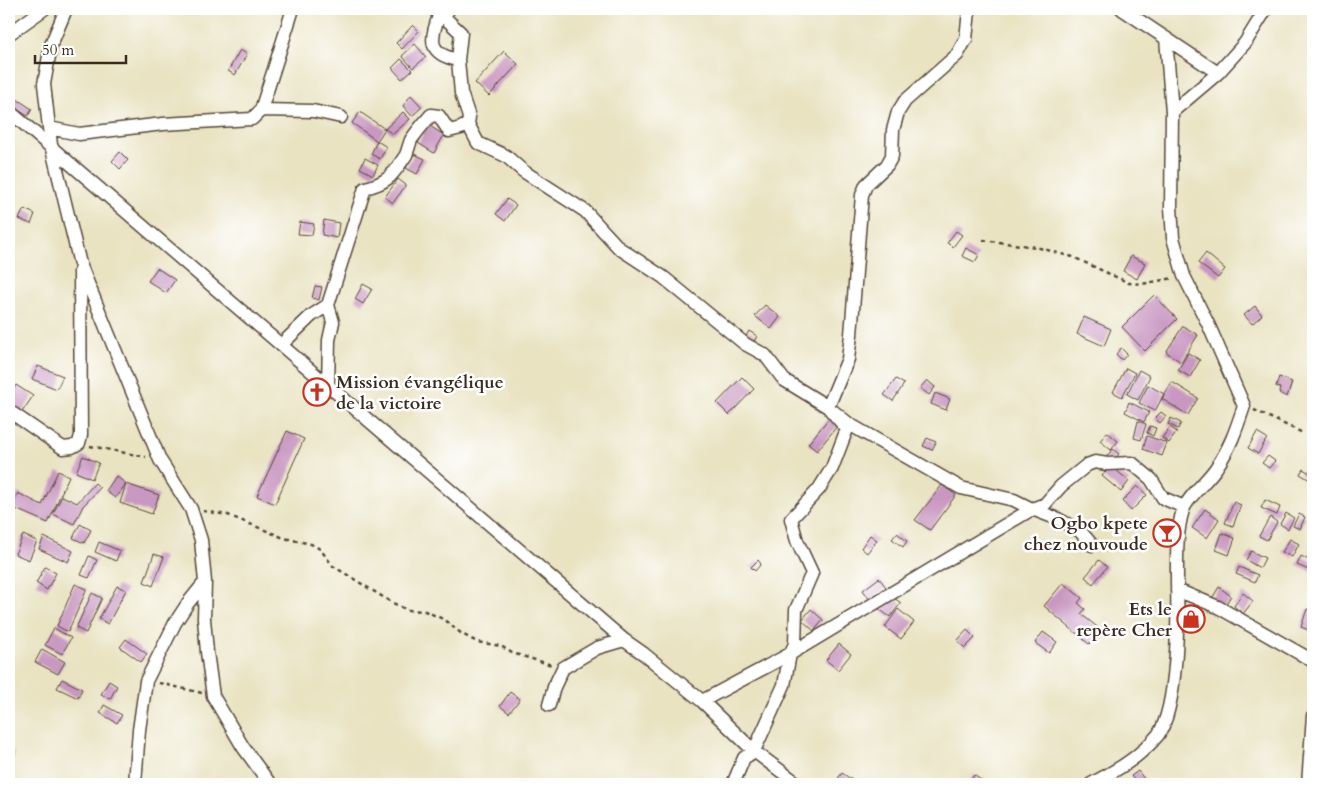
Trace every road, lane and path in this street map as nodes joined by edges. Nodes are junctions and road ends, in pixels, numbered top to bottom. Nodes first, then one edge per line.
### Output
1 (44, 9) edge
2 (66, 9) edge
3 (293, 9) edge
4 (971, 9) edge
5 (1122, 9) edge
6 (1266, 9) edge
7 (442, 13) edge
8 (9, 34) edge
9 (1166, 38) junction
10 (458, 60) junction
11 (1218, 74) junction
12 (261, 110) junction
13 (9, 111) edge
14 (1172, 112) junction
15 (341, 117) dead end
16 (468, 124) junction
17 (50, 128) junction
18 (51, 146) junction
19 (983, 240) dead end
20 (80, 264) junction
21 (1184, 276) junction
22 (328, 305) junction
23 (281, 345) junction
24 (328, 386) junction
25 (1244, 406) junction
26 (828, 407) junction
27 (9, 411) edge
28 (1303, 433) dead end
29 (79, 443) junction
30 (160, 460) junction
31 (1184, 507) junction
32 (191, 509) junction
33 (1032, 509) junction
34 (1092, 545) dead end
35 (206, 582) junction
36 (1178, 590) junction
37 (624, 640) junction
38 (790, 654) junction
39 (1313, 661) edge
40 (563, 668) junction
41 (146, 681) junction
42 (213, 696) junction
43 (702, 701) junction
44 (549, 705) dead end
45 (1313, 716) edge
46 (748, 751) junction
47 (135, 784) edge
48 (270, 784) edge
49 (733, 784) edge
50 (798, 784) edge
51 (1091, 784) edge
52 (1308, 784) edge

1 - 8 street
2 - 17 street
3 - 12 street
4 - 26 street
5 - 9 street
6 - 11 street
7 - 10 street
7 - 10 street
9 - 11 street
9 - 14 street
10 - 16 street
11 - 14 street
12 - 15 street
12 - 17 street
13 - 18 street
14 - 21 street
16 - 22 street
16 - 26 street
17 - 18 street
18 - 20 street
18 - 23 street
19 - 21 path
20 - 29 street
20 - 30 street
21 - 25 street
22 - 23 street
22 - 24 street
23 - 24 street
24 - 37 street
25 - 28 path
25 - 31 street
26 - 33 street
26 - 38 street
27 - 29 street
29 - 30 path
30 - 32 street
31 - 33 street
31 - 36 street
32 - 35 street
32 - 40 path
33 - 34 street
33 - 38 street
35 - 41 street
35 - 42 street
36 - 39 street
36 - 51 street
37 - 40 street
37 - 43 street
38 - 43 street
38 - 46 street
40 - 44 street
41 - 42 path
41 - 47 street
42 - 48 street
43 - 46 street
45 - 52 street
46 - 49 street
46 - 50 street

